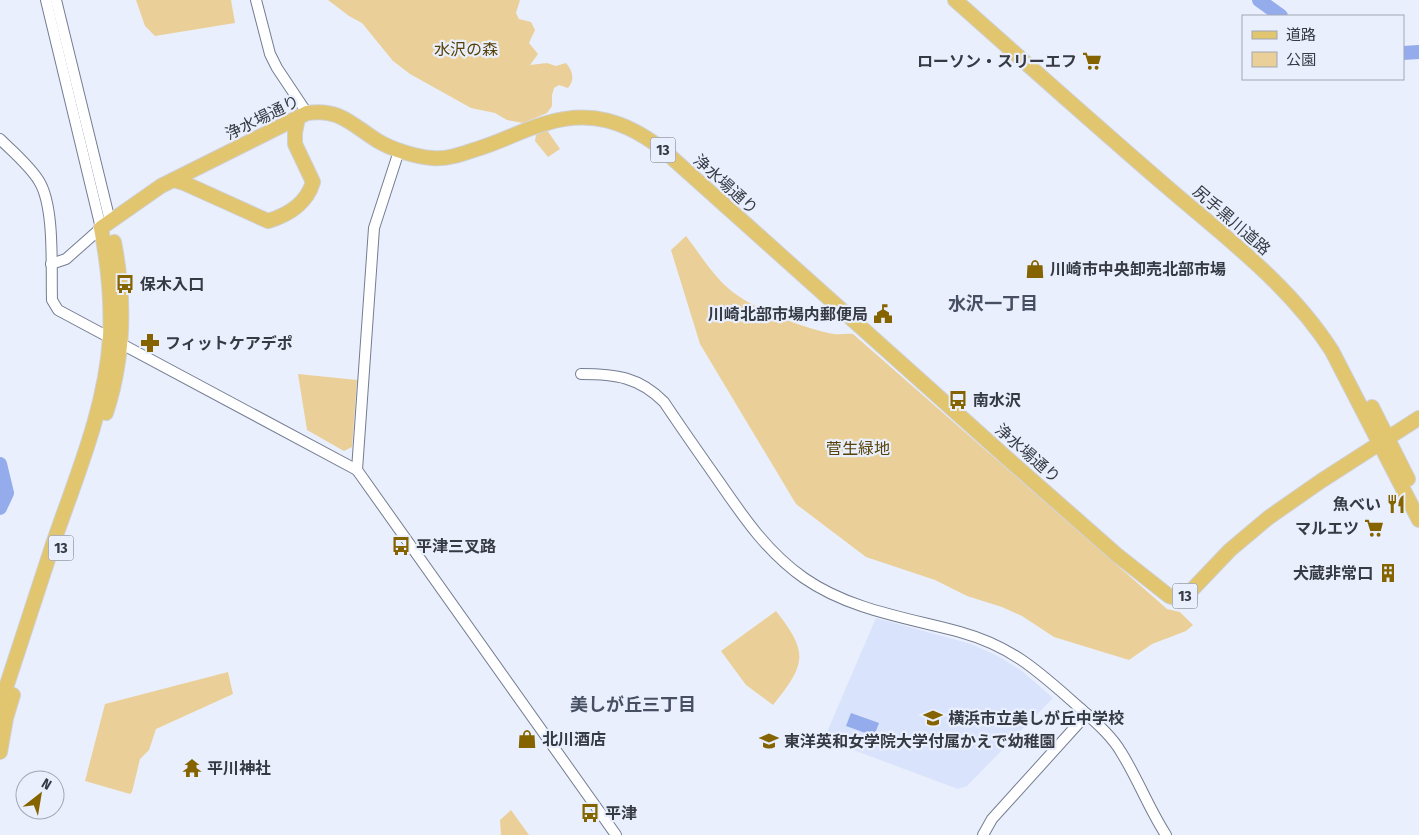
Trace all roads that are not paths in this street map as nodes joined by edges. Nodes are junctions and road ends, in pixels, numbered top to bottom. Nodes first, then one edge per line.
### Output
1 (46, 0) edge
2 (56, 0) edge
3 (256, 0) edge
4 (955, 0) edge
5 (968, 0) edge
6 (302, 115) junction
7 (0, 138) edge
8 (399, 151) junction
9 (172, 180) junction
10 (106, 224) junction
11 (51, 264) junction
12 (115, 341) junction
13 (582, 374) dead end
14 (1419, 418) edge
15 (1384, 440) junction
16 (357, 470) junction
17 (1419, 502) edge
18 (1419, 520) edge
19 (0, 706) edge
20 (1087, 714) junction
21 (0, 752) edge
22 (616, 835) edge
23 (984, 835) edge
24 (1166, 835) edge

1 - 10 street
2 - 10 street
3 - 6 street
4 - 15 main road, 尻手黒川道路
5 - 15 main road, 尻手黒川道路
6 - 8 main road, 浄水場通り / 13
6 - 9 main road, 浄水場通り / 13
6 - 9 main road
7 - 11 street
8 - 15 main road, 浄水場通り / 13
8 - 16 street
9 - 10 main road, 浄水場通り / 13
10 - 11 street
10 - 12 main road, 13
11 - 12 street
12 - 16 street
12 - 19 main road, 13
12 - 21 main road, 13
13 - 20 street
14 - 15 main road, 浄水場通り / 13
15 - 17 main road, 尻手黒川道路
15 - 18 main road, 尻手黒川道路
16 - 22 street
20 - 23 street
20 - 24 street

